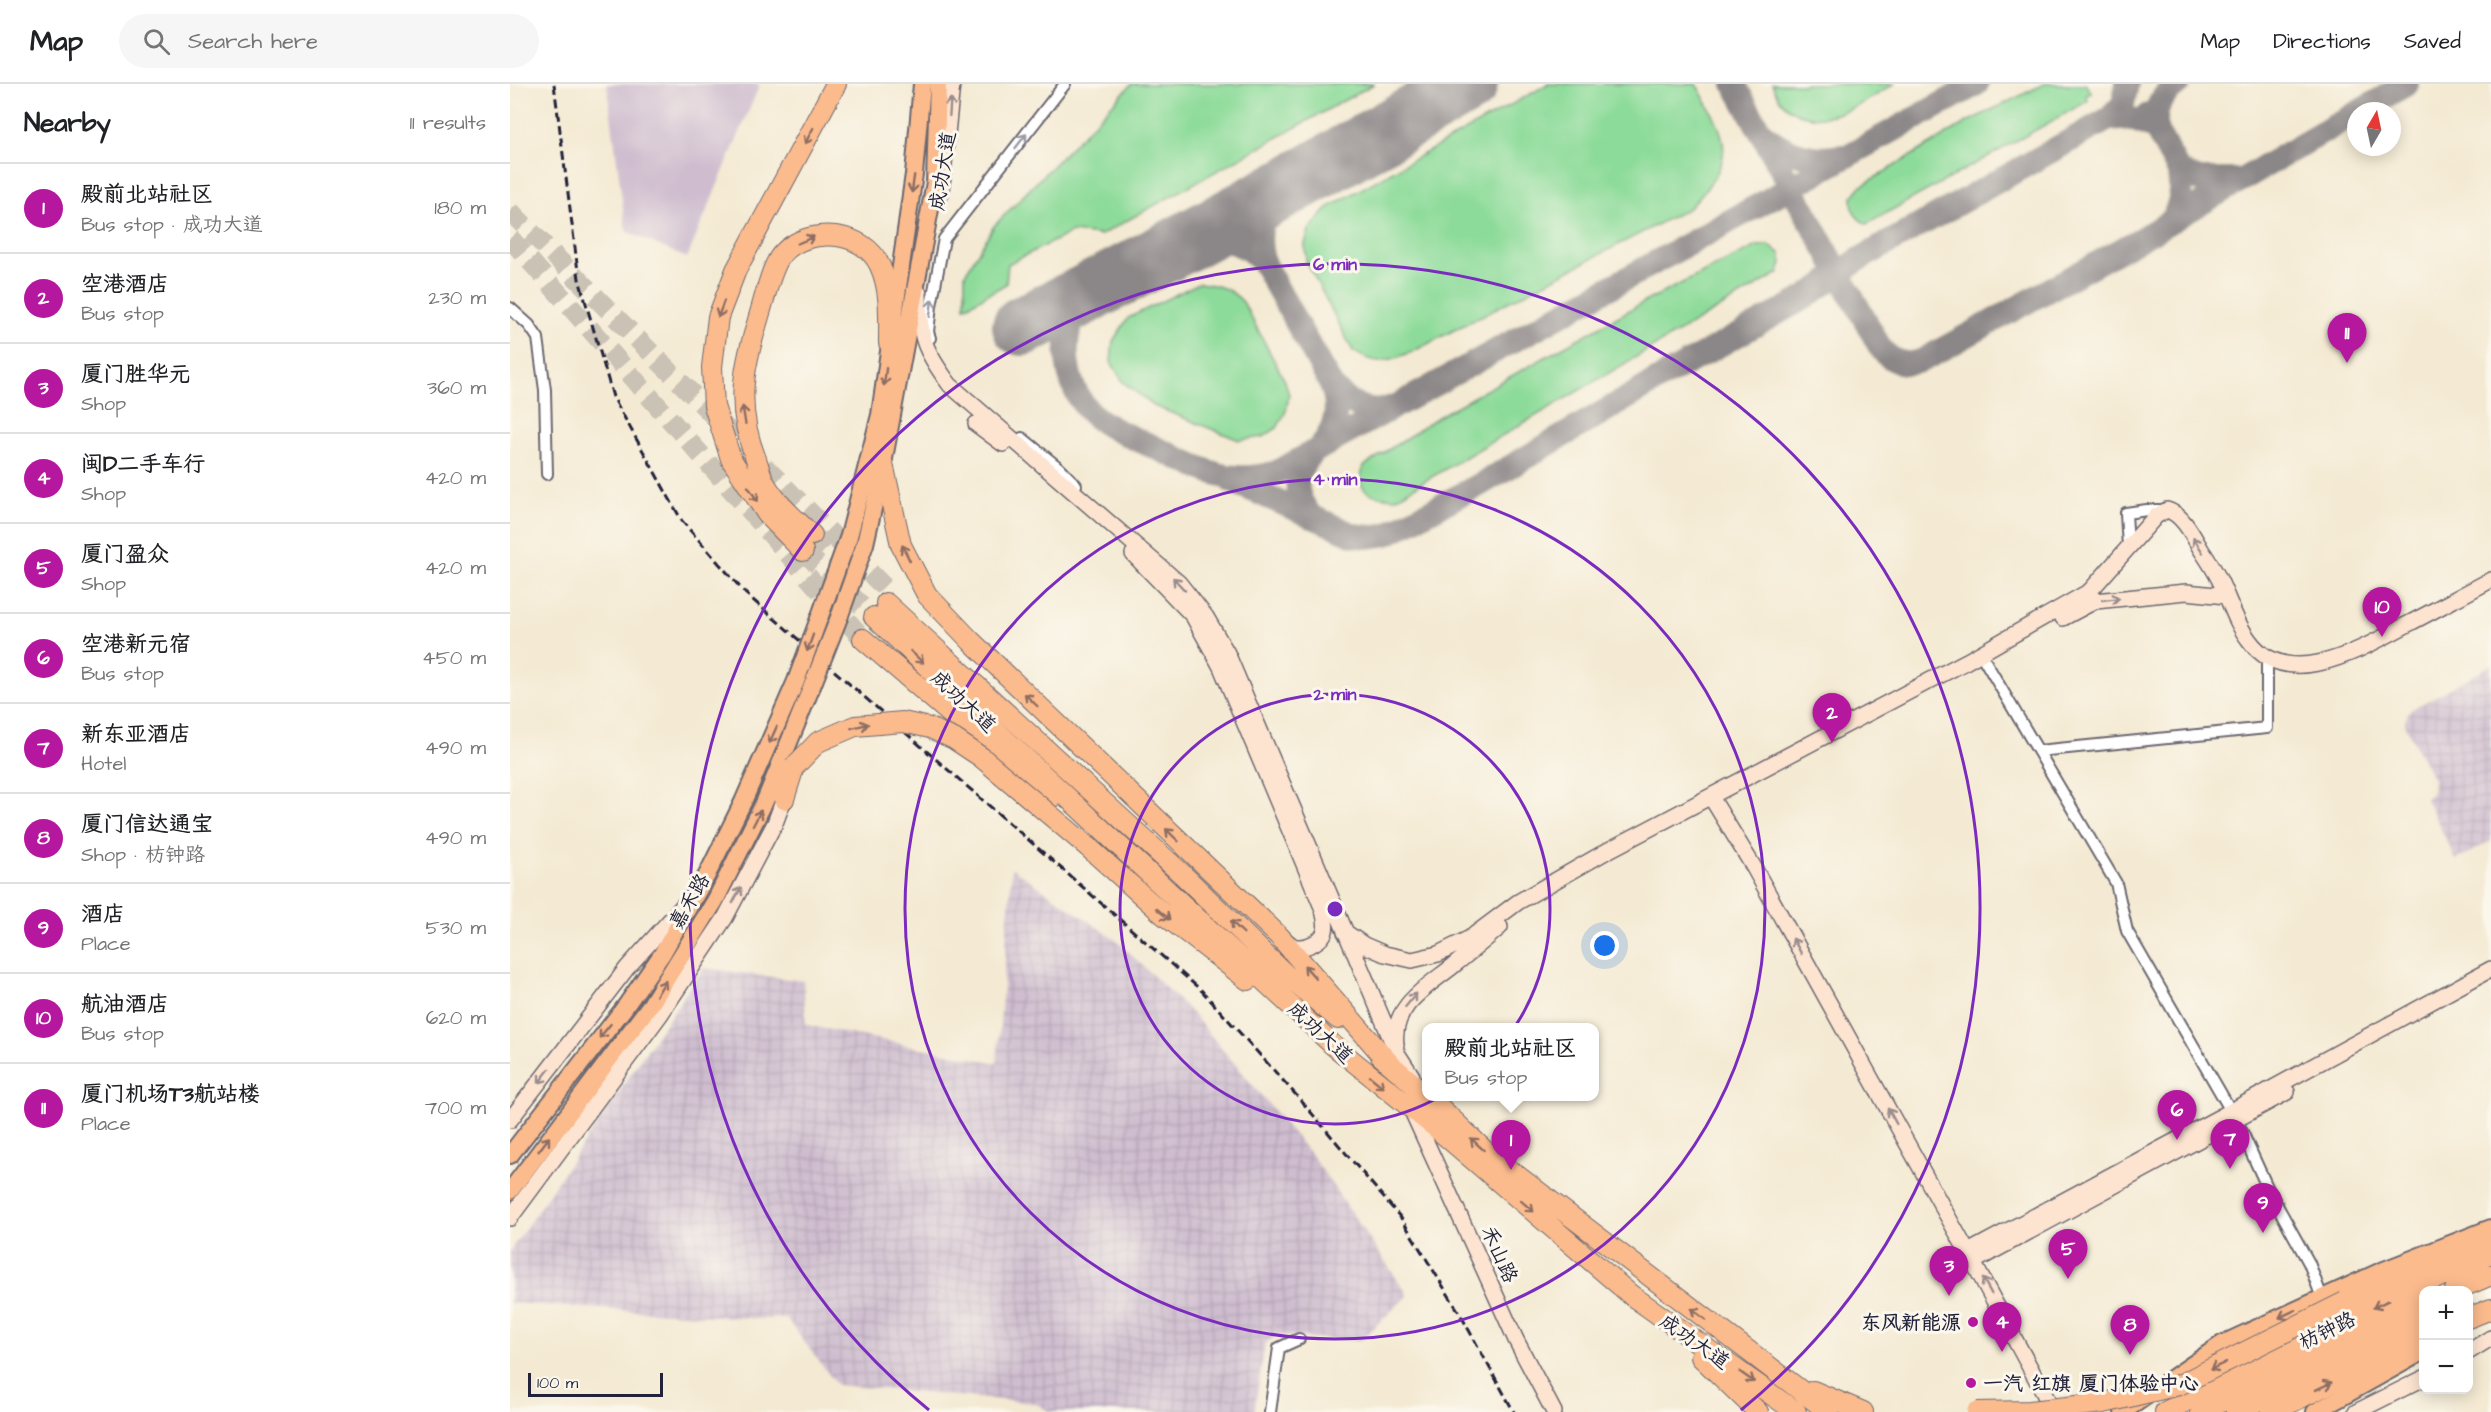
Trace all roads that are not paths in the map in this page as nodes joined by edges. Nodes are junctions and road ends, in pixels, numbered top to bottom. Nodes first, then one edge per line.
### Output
1 (836, 84) edge
2 (922, 84) edge
3 (938, 84) edge
4 (952, 84) edge
5 (1065, 84) edge
6 (920, 257) junction
7 (510, 308) edge
8 (889, 343) junction
9 (976, 424) dead end
10 (883, 464) junction
11 (547, 474) dead end
12 (2168, 510) junction
13 (1124, 535) junction
14 (2128, 547) junction
15 (2491, 580) edge
16 (2226, 596) junction
17 (863, 639) tunnel mouth
18 (2267, 658) junction
19 (1985, 662) junction
20 (2038, 751) junction
21 (788, 764) junction
22 (784, 799) joint
23 (1713, 801) junction
24 (701, 885) junction
25 (721, 923) junction
26 (1345, 932) junction
27 (696, 933) junction
28 (1280, 938) junction
29 (662, 954) junction
30 (627, 968) junction
31 (2491, 969) edge
32 (2491, 977) edge
33 (1287, 1000) junction
34 (1334, 1046) junction
35 (1393, 1059) junction
36 (1422, 1091) edge
37 (1432, 1101) edge
38 (1412, 1111) junction
39 (2234, 1116) junction
40 (510, 1120) edge
41 (510, 1155) edge
42 (510, 1191) edge
43 (510, 1218) edge
44 (2491, 1228) edge
45 (2491, 1239) edge
46 (2491, 1253) edge
47 (1970, 1257) junction
48 (2491, 1275) edge
49 (2465, 1286) edge
50 (2491, 1288) edge
51 (1631, 1295) junction
52 (2473, 1297) edge
53 (2322, 1298) junction
54 (2419, 1307) edge
55 (2491, 1312) edge
56 (2473, 1317) edge
57 (2419, 1321) edge
58 (2473, 1323) edge
59 (2355, 1326) junction
60 (2419, 1338) edge
61 (2491, 1338) edge
62 (1299, 1339) dead end
63 (2473, 1349) edge
64 (2419, 1354) edge
65 (1788, 1380) junction
66 (2419, 1380) edge
67 (1270, 1412) edge
68 (1554, 1412) edge
69 (1758, 1412) edge
70 (1796, 1412) edge
71 (1829, 1412) edge
72 (1863, 1412) edge
73 (1977, 1412) edge
74 (2054, 1412) edge
75 (2123, 1412) edge
76 (2165, 1412) edge
77 (2201, 1412) edge
78 (2236, 1412) edge
79 (2272, 1412) edge
80 (2315, 1412) edge
81 (2356, 1412) edge

1 -> 8 highway
2 -> 8 main road, 嘉禾路
3 - 6 main road, 嘉禾路
6 -> 4 main road, 成功大道
13 -> 5 street
6 - 10 main road, 嘉禾路
6 - 13 main road, 成功大道
7 - 11 street
8 -> 24 main road, 嘉禾路, bridge
9 - 28 main road
10 - 21 main road, 嘉禾路, bridge
28 -> 10 highway, 成功大道
12 - 14 main road
12 - 14 street
16 -> 12 main road
26 -> 13 main road, 成功大道
14 - 23 main road
15 - 18 main road
16 - 18 main road
19 -> 16 main road
17 - 33 highway
18 - 20 street
19 - 20 street
19 - 23 main road
20 - 39 street
21 - 22 highway
27 -> 21 main road, 嘉禾路
21 -> 34 highway, bridge
25 -> 22 main road
23 - 26 main road
35 -> 23 main road
47 -> 23 main road
24 - 29 main road, 嘉禾路
24 - 30 main road
25 - 27 main road
25 - 43 main road
26 - 35 main road, 成功大道
42 -> 27 main road, 嘉禾路
35 -> 28 highway, 成功大道
29 - 30 main road
29 -> 41 main road, 嘉禾路
30 -> 40 main road
31 - 39 main road
32 - 39 main road
33 - 34 highway, 成功大道
35 -> 33 highway, 成功大道
34 -> 38 highway, 成功大道
35 - 36 highway, 成功大道
65 -> 37 highway, 成功大道
38 -> 51 highway, 成功大道
38 - 68 main road, 禾山路
39 - 47 main road
39 - 53 street
44 - 53 main road
45 - 59 highway
46 -> 59 highway, 枋钟路
74 -> 47 main road
48 - 49 highway
50 - 52 highway
51 - 69 highway
51 -> 70 highway, 成功大道
53 -> 75 main road
54 - 59 highway, 枋钟路
55 - 56 highway
55 - 58 main road
57 - 59 highway
59 -> 73 highway, bridge
59 - 76 highway, 枋钟路
59 - 77 highway, 枋钟路
59 - 78 highway
79 -> 60 highway
61 - 63 main road
62 - 67 street
64 - 80 main road
65 - 71 highway, 成功大道
65 - 72 highway
66 - 81 main road

